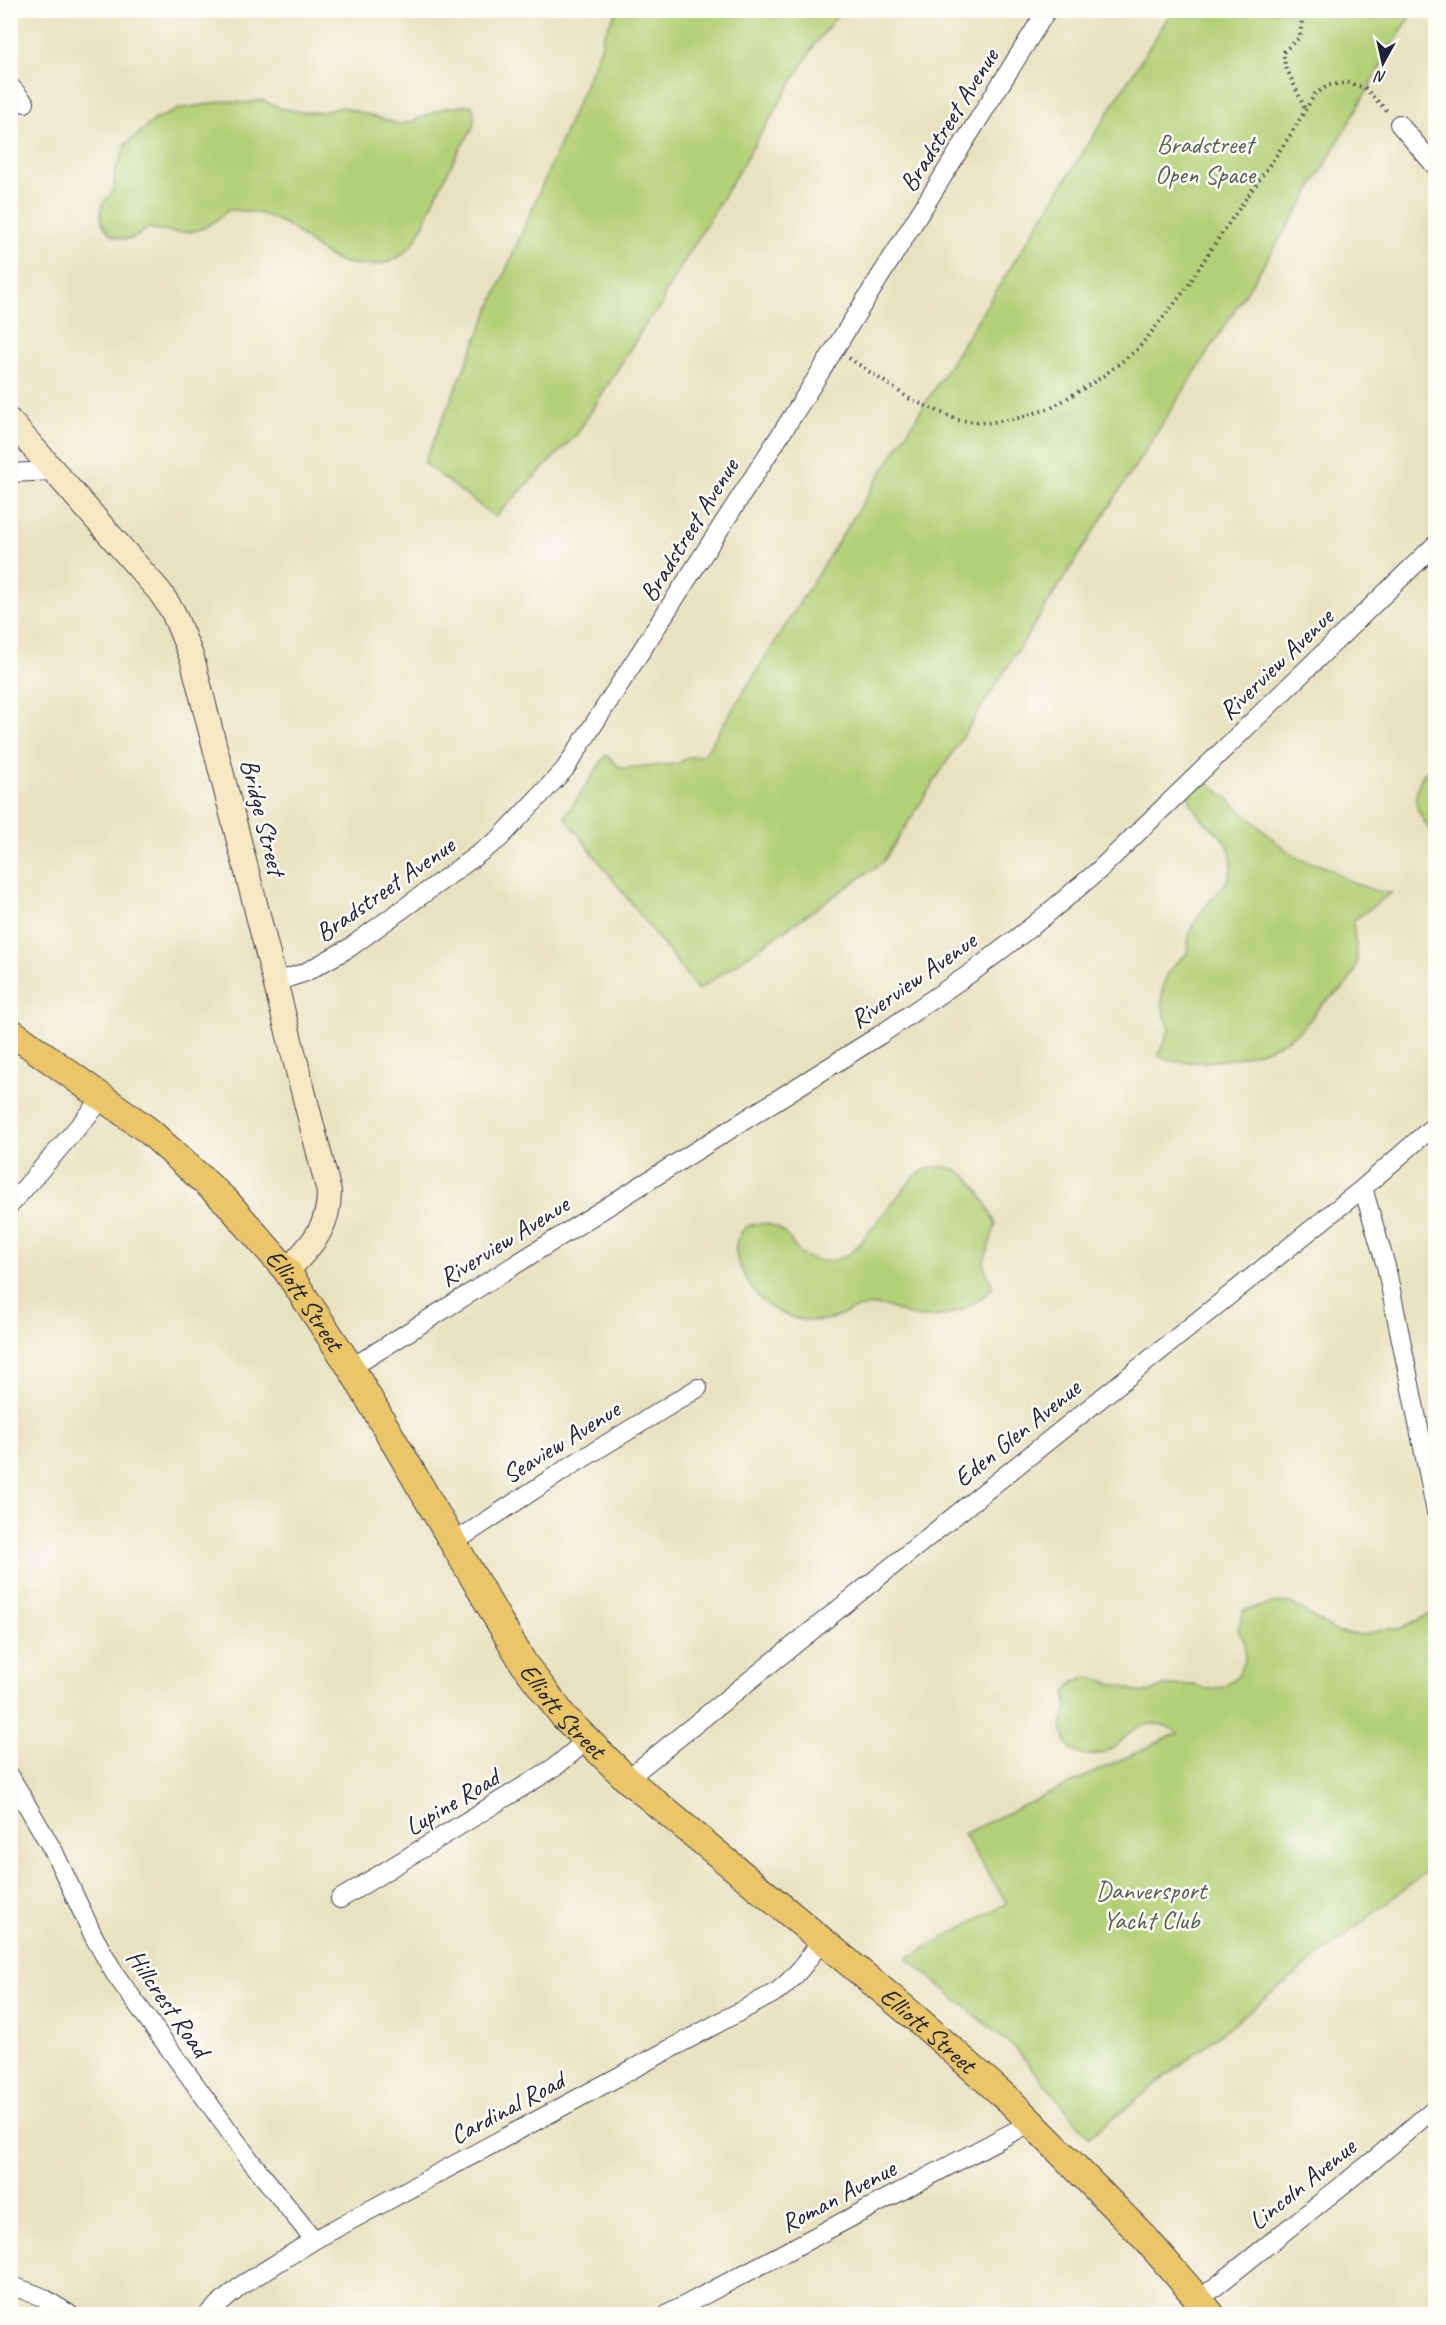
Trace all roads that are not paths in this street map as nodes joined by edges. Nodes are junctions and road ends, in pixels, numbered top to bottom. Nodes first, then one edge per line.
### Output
1 (1047, 10) edge
2 (10, 86) edge
3 (25, 103) dead end
4 (1399, 124) road end
5 (1436, 167) edge
6 (10, 421) edge
7 (54, 471) junction
8 (10, 473) edge
9 (1436, 544) edge
10 (276, 982) junction
11 (10, 1031) edge
12 (104, 1097) junction
13 (1436, 1124) edge
14 (1363, 1188) junction
15 (10, 1204) edge
16 (287, 1270) junction
17 (351, 1368) junction
18 (698, 1388) dead end
19 (1436, 1512) edge
20 (453, 1543) junction
21 (586, 1741) junction
22 (10, 1776) edge
23 (627, 1779) junction
24 (340, 1899) dead end
25 (821, 1940) junction
26 (1436, 2107) edge
27 (1032, 2122) junction
28 (314, 2240) junction
29 (10, 2285) edge
30 (1205, 2307) edge
31 (69, 2314) edge
32 (208, 2314) edge
33 (668, 2314) edge

1 - 10 street, Bradstreet Avenue
2 - 3 street
4 - 5 street
6 - 7 main road, Bridge Street
7 - 8 street
7 - 10 main road, Bridge Street
9 - 17 street, Riverview Avenue
10 - 16 main road, Bridge Street
11 - 12 main road, Elliott Street
12 - 15 street
12 - 16 main road, Elliott Street
13 - 14 street, Eden Glen Avenue
14 - 19 street
14 - 23 street, Eden Glen Avenue
16 - 17 main road, Elliott Street
17 - 20 main road, Elliott Street
18 - 20 street, Seaview Avenue
20 - 21 main road, Elliott Street
21 - 23 main road, Elliott Street
21 - 24 street, Lupine Road
22 - 28 street, Hillcrest Road
23 - 25 main road, Elliott Street
25 - 27 main road, Elliott Street
25 - 28 street, Cardinal Road
26 - 30 street, Lincoln Avenue
27 - 30 main road, Elliott Street
27 - 33 street, Roman Avenue
28 - 32 street, Cardinal Road
29 - 31 street

